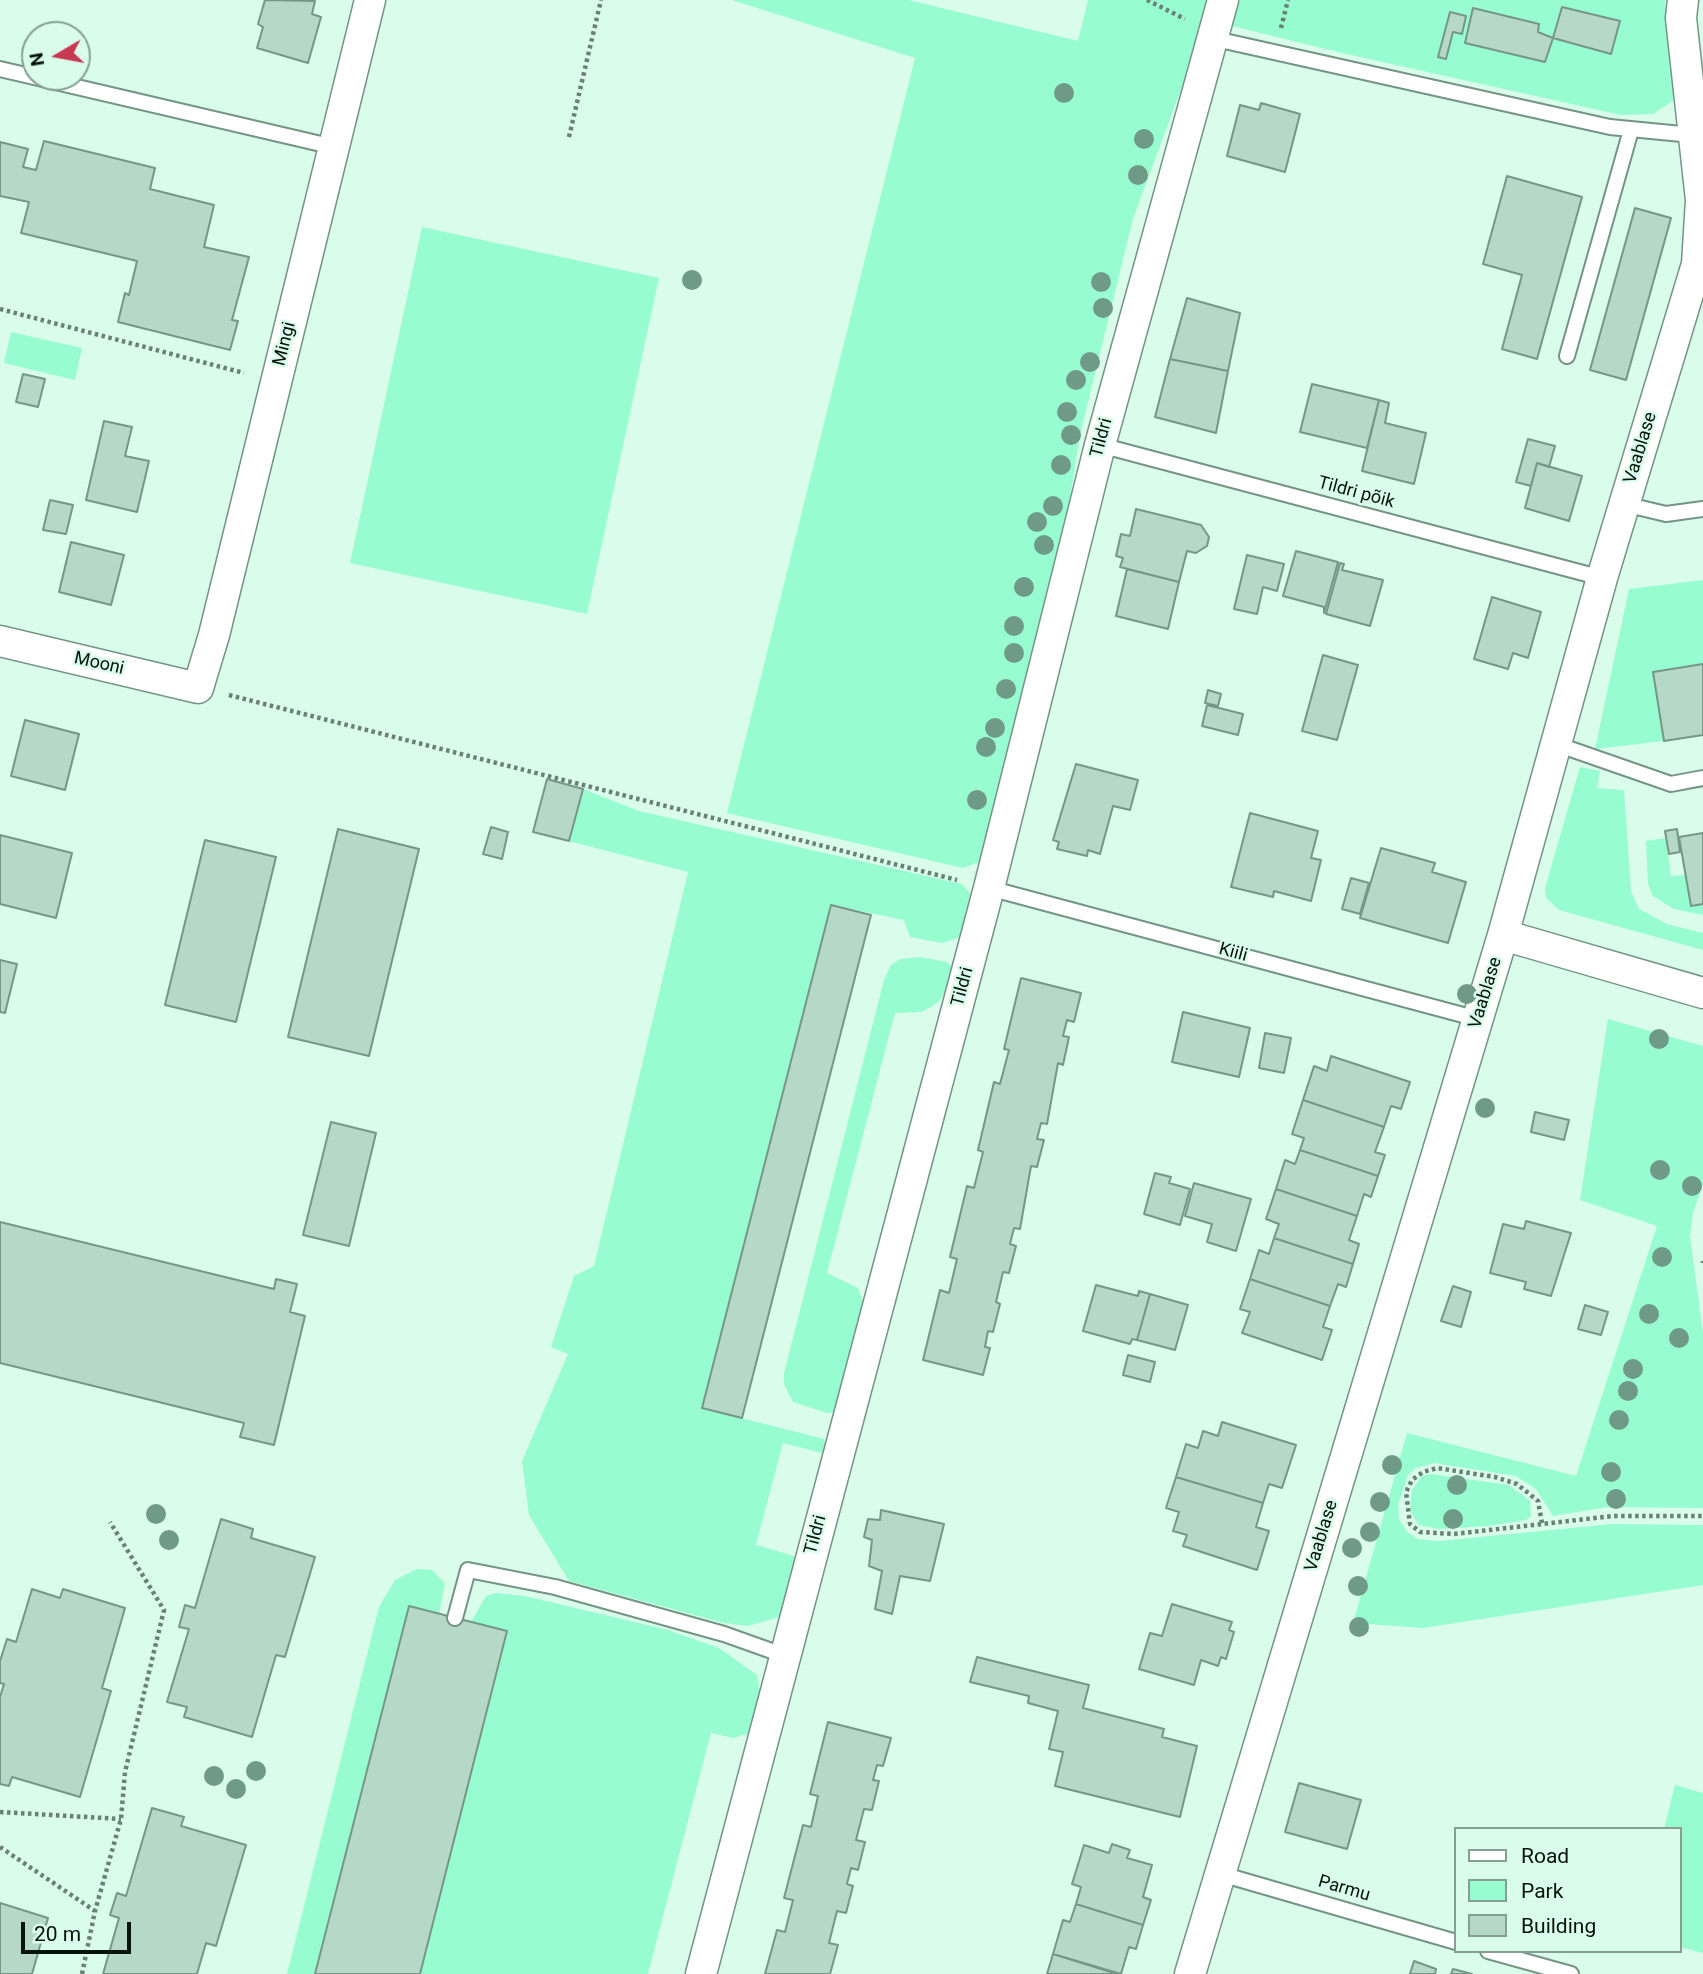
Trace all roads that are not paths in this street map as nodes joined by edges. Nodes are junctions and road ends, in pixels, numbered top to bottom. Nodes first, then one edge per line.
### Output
1 (370, 0) edge
2 (1223, 0) edge
3 (1683, 0) edge
4 (1211, 37) junction
5 (0, 69) edge
6 (1631, 130) junction
7 (1692, 135) junction
8 (334, 147) junction
9 (1701, 220) edge
10 (1567, 355) dead end
11 (1100, 445) junction
12 (1624, 504) junction
13 (1703, 509) edge
14 (1602, 578) junction
15 (0, 641) edge
16 (198, 688) joint
17 (1556, 744) junction
18 (1703, 778) edge
19 (989, 888) junction
20 (1503, 935) junction
21 (1703, 993) edge
22 (1478, 1019) junction
23 (455, 1618) dead end
24 (783, 1656) junction
25 (1221, 1874) junction
26 (1454, 1941) edge
27 (1495, 1953) edge
28 (701, 1974) edge
29 (1190, 1974) edge
30 (1572, 1974) edge

1 - 8 street, Mingi
2 - 4 street, Tildri
3 - 7 street, Vaablase
4 - 6 lane
4 - 11 street, Tildri
5 - 8 lane
6 - 7 lane
6 - 10 lane
7 - 9 street, Vaablase
8 - 16 street, Mingi
9 - 12 street, Vaablase
11 - 14 lane, Tildri põik
11 - 19 street, Tildri
12 - 13 lane
12 - 14 street, Vaablase
14 - 17 street, Vaablase
15 - 16 street, Mooni
17 - 18 lane
17 - 20 street, Vaablase
19 - 22 lane, Kiili
19 - 24 street, Tildri
20 - 21 street
20 - 22 street, Vaablase
22 - 25 street, Vaablase
23 - 24 lane
24 - 28 street, Tildri
25 - 26 lane, Parmu
25 - 29 street, Vaablase
27 - 30 lane

